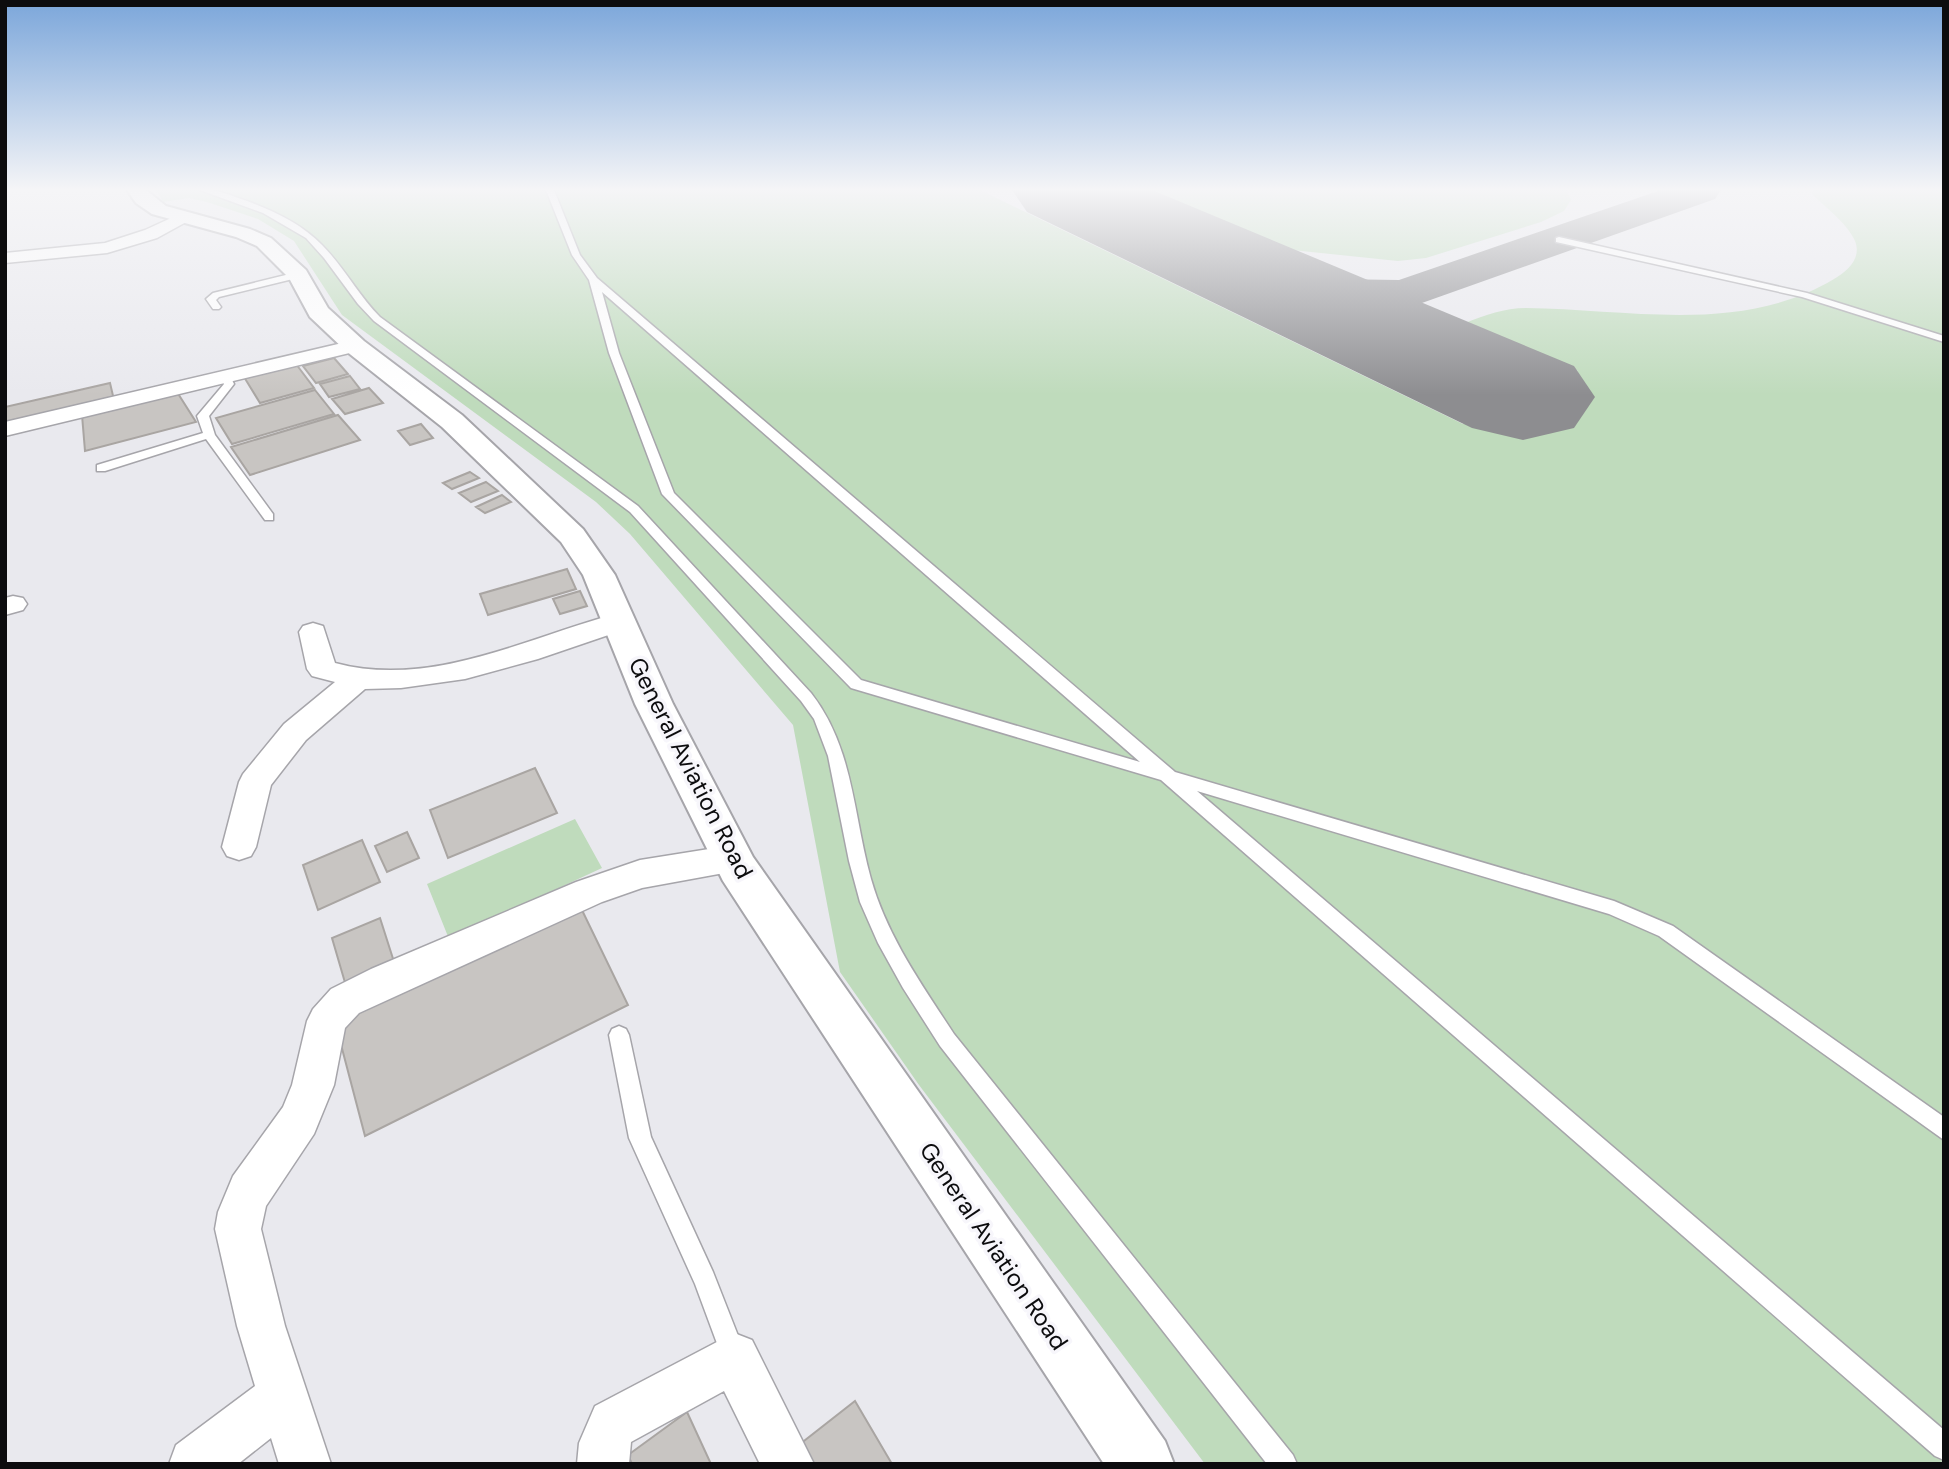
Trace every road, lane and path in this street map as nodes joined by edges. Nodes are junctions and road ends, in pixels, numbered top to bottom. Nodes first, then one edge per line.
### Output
1 (281, 259) edge
2 (328, 259) edge
3 (579, 259) edge
4 (1642, 259) edge
5 (298, 275) junction
6 (594, 280) junction
7 (216, 307) dead end
8 (1944, 339) edge
9 (355, 346) junction
10 (225, 376) junction
11 (5, 429) edge
12 (209, 435) junction
13 (102, 468) dead end
14 (269, 517) dead end
15 (619, 622) junction
16 (313, 632) dead end
17 (359, 678) junction
18 (1163, 774) junction
19 (239, 847) dead end
20 (734, 859) junction
21 (619, 1035) dead end
22 (1944, 1130) edge
23 (734, 1358) junction
24 (284, 1396) junction
25 (1944, 1447) edge
26 (195, 1464) edge
27 (305, 1464) edge
28 (603, 1464) edge
29 (788, 1464) edge
30 (1142, 1464) edge
31 (1283, 1464) edge

1 - 5 main road, General Aviation Road
2 - 31 lane
3 - 6 lane
4 - 8 lane
5 - 7 lane
5 - 9 main road, General Aviation Road
6 - 18 lane
6 - 18 lane
9 - 10 street
9 - 15 main road, General Aviation Road
10 - 11 street
10 - 12 lane
12 - 13 lane
12 - 14 lane
15 - 17 street
15 - 20 main road, General Aviation Road
16 - 17 street
17 - 19 street
18 - 22 lane
18 - 25 lane
20 - 24 street
20 - 30 main road, General Aviation Road
21 - 23 lane
23 - 28 street
23 - 29 street
24 - 26 street
24 - 27 street

